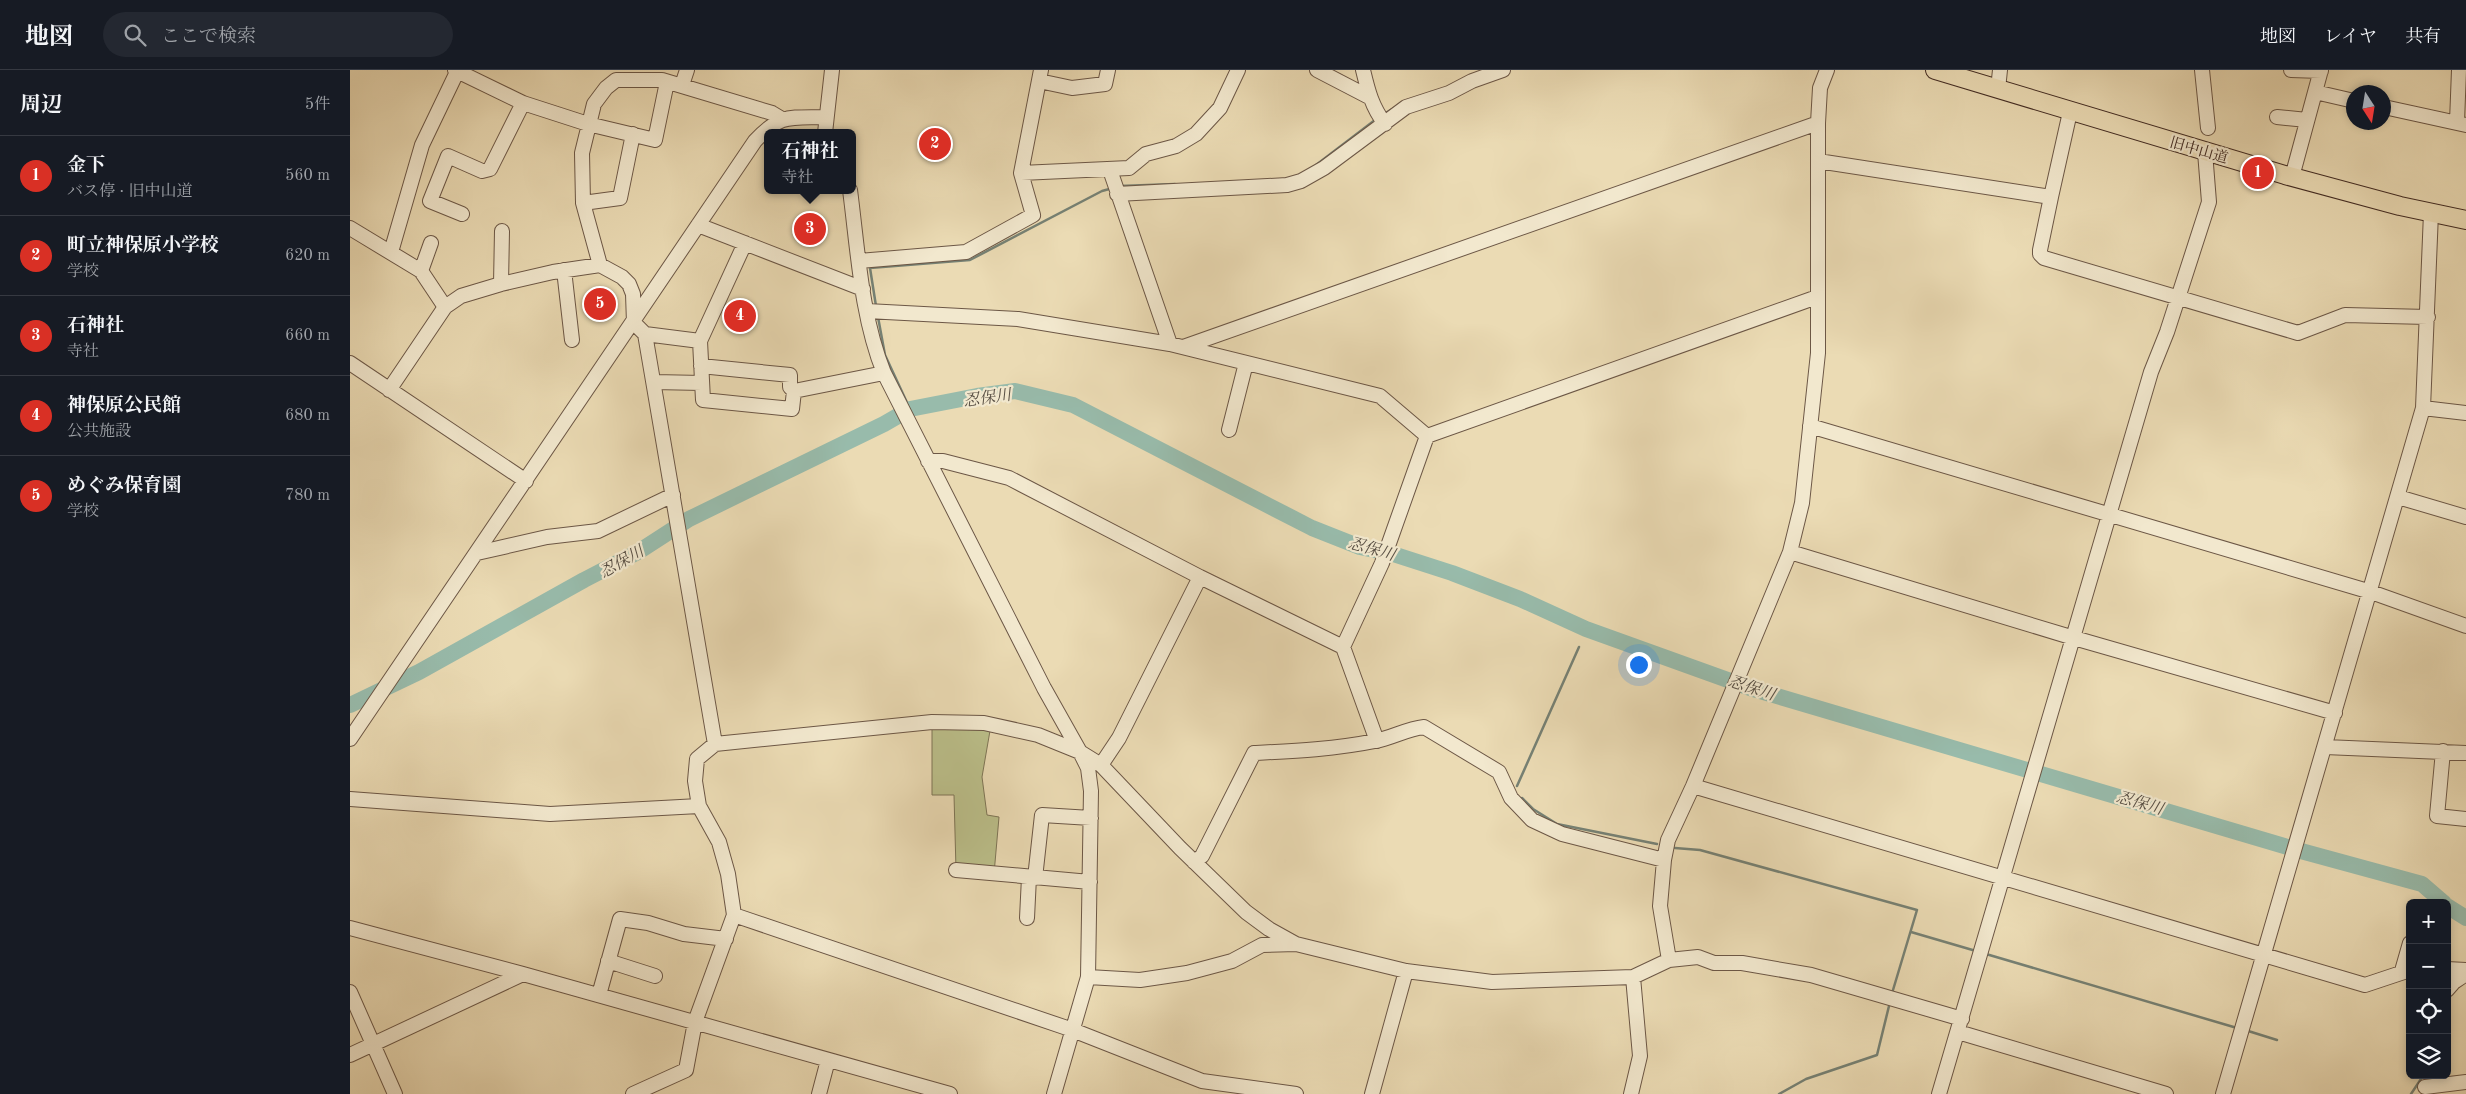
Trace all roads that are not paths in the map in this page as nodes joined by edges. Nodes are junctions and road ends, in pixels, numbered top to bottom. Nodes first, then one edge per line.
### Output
1 (686, 70) edge
2 (832, 70) edge
3 (1108, 70) edge
4 (1238, 70) edge
5 (1316, 70) edge
6 (1363, 70) edge
7 (1503, 70) edge
8 (1827, 70) edge
9 (1935, 70) edge
10 (2000, 70) edge
11 (2202, 70) edge
12 (2291, 70) edge
13 (2321, 70) edge
14 (2459, 70) edge
15 (456, 71) edge
16 (616, 75) edge
17 (1040, 76) edge
18 (667, 82) junction
19 (682, 85) junction
20 (1998, 89) junction
21 (2315, 92) junction
22 (1369, 96) junction
23 (2346, 99) edge
24 (523, 103) junction
25 (2391, 108) edge
26 (2070, 112) junction
27 (826, 117) junction
28 (2277, 117) dead end
29 (782, 119) junction
30 (2307, 120) junction
31 (1818, 123) junction
32 (2461, 123) edge
33 (588, 124) junction
34 (1385, 124) junction
35 (2208, 128) dead end
36 (766, 129) edge
37 (825, 129) edge
38 (764, 131) edge
39 (633, 134) junction
40 (2205, 152) junction
41 (1818, 161) junction
42 (1110, 170) junction
43 (1021, 173) junction
44 (2292, 177) junction
45 (851, 194) edge
46 (1117, 194) junction
47 (2051, 197) junction
48 (583, 203) junction
49 (2431, 213) junction
50 (462, 214) dead end
51 (2466, 220) edge
52 (698, 225) junction
53 (350, 228) edge
54 (502, 231) dead end
55 (431, 243) dead end
56 (745, 244) junction
57 (391, 252) junction
58 (859, 261) junction
59 (600, 265) junction
60 (564, 270) junction
61 (421, 271) junction
62 (501, 284) junction
63 (863, 288) junction
64 (1817, 297) junction
65 (2177, 299) junction
66 (445, 306) junction
67 (867, 311) junction
68 (2428, 317) junction
69 (634, 323) junction
70 (645, 334) junction
71 (572, 340) dead end
72 (700, 341) junction
73 (1176, 345) junction
74 (350, 363) edge
75 (1246, 363) junction
76 (701, 366) junction
77 (884, 373) junction
78 (654, 382) junction
79 (702, 383) junction
80 (389, 390) junction
81 (794, 391) junction
82 (2423, 408) junction
83 (2466, 412) edge
84 (1810, 426) junction
85 (1229, 430) dead end
86 (1427, 436) junction
87 (928, 461) junction
88 (526, 481) junction
89 (674, 495) junction
90 (2398, 497) junction
91 (2111, 514) junction
92 (2466, 517) edge
93 (1790, 552) junction
94 (477, 553) junction
95 (1200, 577) junction
96 (2371, 592) junction
97 (2466, 626) edge
98 (2074, 638) junction
99 (1342, 647) junction
100 (2335, 712) junction
101 (350, 739) edge
102 (1377, 741) junction
103 (715, 744) junction
104 (2325, 747) junction
105 (2443, 751) junction
106 (1080, 752) junction
107 (2466, 753) edge
108 (1101, 765) junction
109 (1693, 786) junction
110 (350, 800) edge
111 (699, 806) junction
112 (1091, 818) junction
113 (2466, 819) edge
114 (1664, 860) junction
115 (1194, 862) junction
116 (956, 870) dead end
117 (1032, 877) junction
118 (2004, 877) junction
119 (1090, 882) junction
120 (734, 915) junction
121 (1027, 918) dead end
122 (350, 928) edge
123 (726, 939) junction
124 (1296, 944) junction
125 (2264, 954) junction
126 (1669, 960) junction
127 (608, 961) junction
128 (2451, 969) edge
129 (2466, 970) edge
130 (1406, 971) junction
131 (2406, 971) edge
132 (523, 974) junction
133 (2466, 974) edge
134 (655, 976) dead end
135 (1088, 977) junction
136 (1633, 977) junction
137 (2448, 989) edge
138 (350, 992) edge
139 (598, 995) junction
140 (695, 1022) junction
141 (1960, 1025) junction
142 (1074, 1031) junction
143 (373, 1044) junction
144 (350, 1055) edge
145 (828, 1060) junction
146 (2466, 1082) edge
147 (2425, 1085) edge
148 (395, 1094) edge
149 (633, 1094) edge
150 (819, 1094) edge
151 (950, 1094) edge
152 (1054, 1094) edge
153 (1296, 1094) edge
154 (1372, 1094) edge
155 (1631, 1094) edge
156 (1940, 1094) edge
157 (2166, 1094) edge
158 (2223, 1094) edge

1 - 19 street
2 - 27 street
3 - 17 street
4 - 42 street
5 - 22 street
6 - 22 street
7 - 34 street
8 - 31 street
9 - 20 main road, 旧中山道
10 - 20 street
11 - 35 street
12 - 13 street
13 - 21 street
14 - 32 street
15 - 24 street
15 - 57 street
16 - 18 street
16 - 33 street
17 - 43 street
18 - 19 street
18 - 39 street
19 - 29 street
20 - 26 main road, 旧中山道
21 - 23 street
21 - 30 street
22 - 34 street
24 - 33 street
24 - 50 street
25 - 32 street
26 - 40 main road, 旧中山道
26 - 47 street
27 - 29 street
27 - 37 street
28 - 30 street
29 - 36 street
30 - 44 street
31 - 41 street
31 - 73 street
33 - 39 street
33 - 48 street
34 - 46 street
38 - 52 street
39 - 48 street
40 - 44 main road, 旧中山道
40 - 65 street
41 - 47 street
41 - 64 street
42 - 43 street
42 - 46 street
43 - 58 street
44 - 49 main road, 旧中山道
45 - 58 street
46 - 73 street
47 - 65 street
48 - 59 street
49 - 51 main road, 旧中山道
49 - 68 street
52 - 56 street
52 - 69 street
53 - 57 street
54 - 62 street
55 - 61 street
56 - 63 street
56 - 72 street
57 - 61 street
58 - 63 street
59 - 60 street
59 - 69 street
60 - 62 street
60 - 71 street
61 - 66 street
62 - 66 street
63 - 67 street
64 - 84 street
64 - 86 street
65 - 68 street
65 - 91 street
66 - 80 street
67 - 73 street
67 - 77 street
68 - 82 street
69 - 70 street
69 - 88 street
70 - 72 street
70 - 78 street
72 - 76 street
73 - 75 street
74 - 80 street
75 - 85 street
75 - 86 street
76 - 79 street
76 - 81 street
77 - 81 street
77 - 87 street
78 - 79 street
78 - 89 street
79 - 81 street
80 - 88 street
82 - 83 street
82 - 90 street
84 - 91 street
84 - 93 street
86 - 99 street
87 - 95 street
87 - 106 street
88 - 94 street
89 - 94 street
89 - 103 street
90 - 92 street
90 - 96 street
91 - 96 street
91 - 98 street
93 - 98 street
93 - 109 street
94 - 101 street
95 - 99 street
95 - 108 street
96 - 97 street
96 - 100 street
98 - 100 street
98 - 118 street
99 - 102 street
100 - 104 street
102 - 114 street
102 - 115 street
103 - 106 street
103 - 111 street
104 - 105 street
104 - 125 street
105 - 107 street
105 - 113 street
106 - 108 street
106 - 112 street
108 - 115 street
109 - 114 street
109 - 118 street
110 - 111 street
111 - 120 street
112 - 117 street
112 - 119 street
114 - 126 street
115 - 124 street
116 - 117 street
117 - 119 street
117 - 121 street
118 - 125 street
118 - 141 street
119 - 135 street
120 - 123 street
120 - 142 street
122 - 132 street
123 - 127 street
123 - 140 street
124 - 130 street
124 - 135 street
125 - 131 street
125 - 158 street
126 - 136 street
126 - 141 street
127 - 134 street
127 - 139 street
128 - 129 street
130 - 136 street
130 - 154 street
132 - 139 street
132 - 143 street
133 - 137 street
135 - 142 street
136 - 155 street
138 - 143 street
139 - 140 street
140 - 145 street
140 - 149 street
141 - 156 street
141 - 157 street
142 - 152 street
142 - 153 street
143 - 144 street
143 - 148 street
145 - 150 street
145 - 151 street
146 - 147 street

